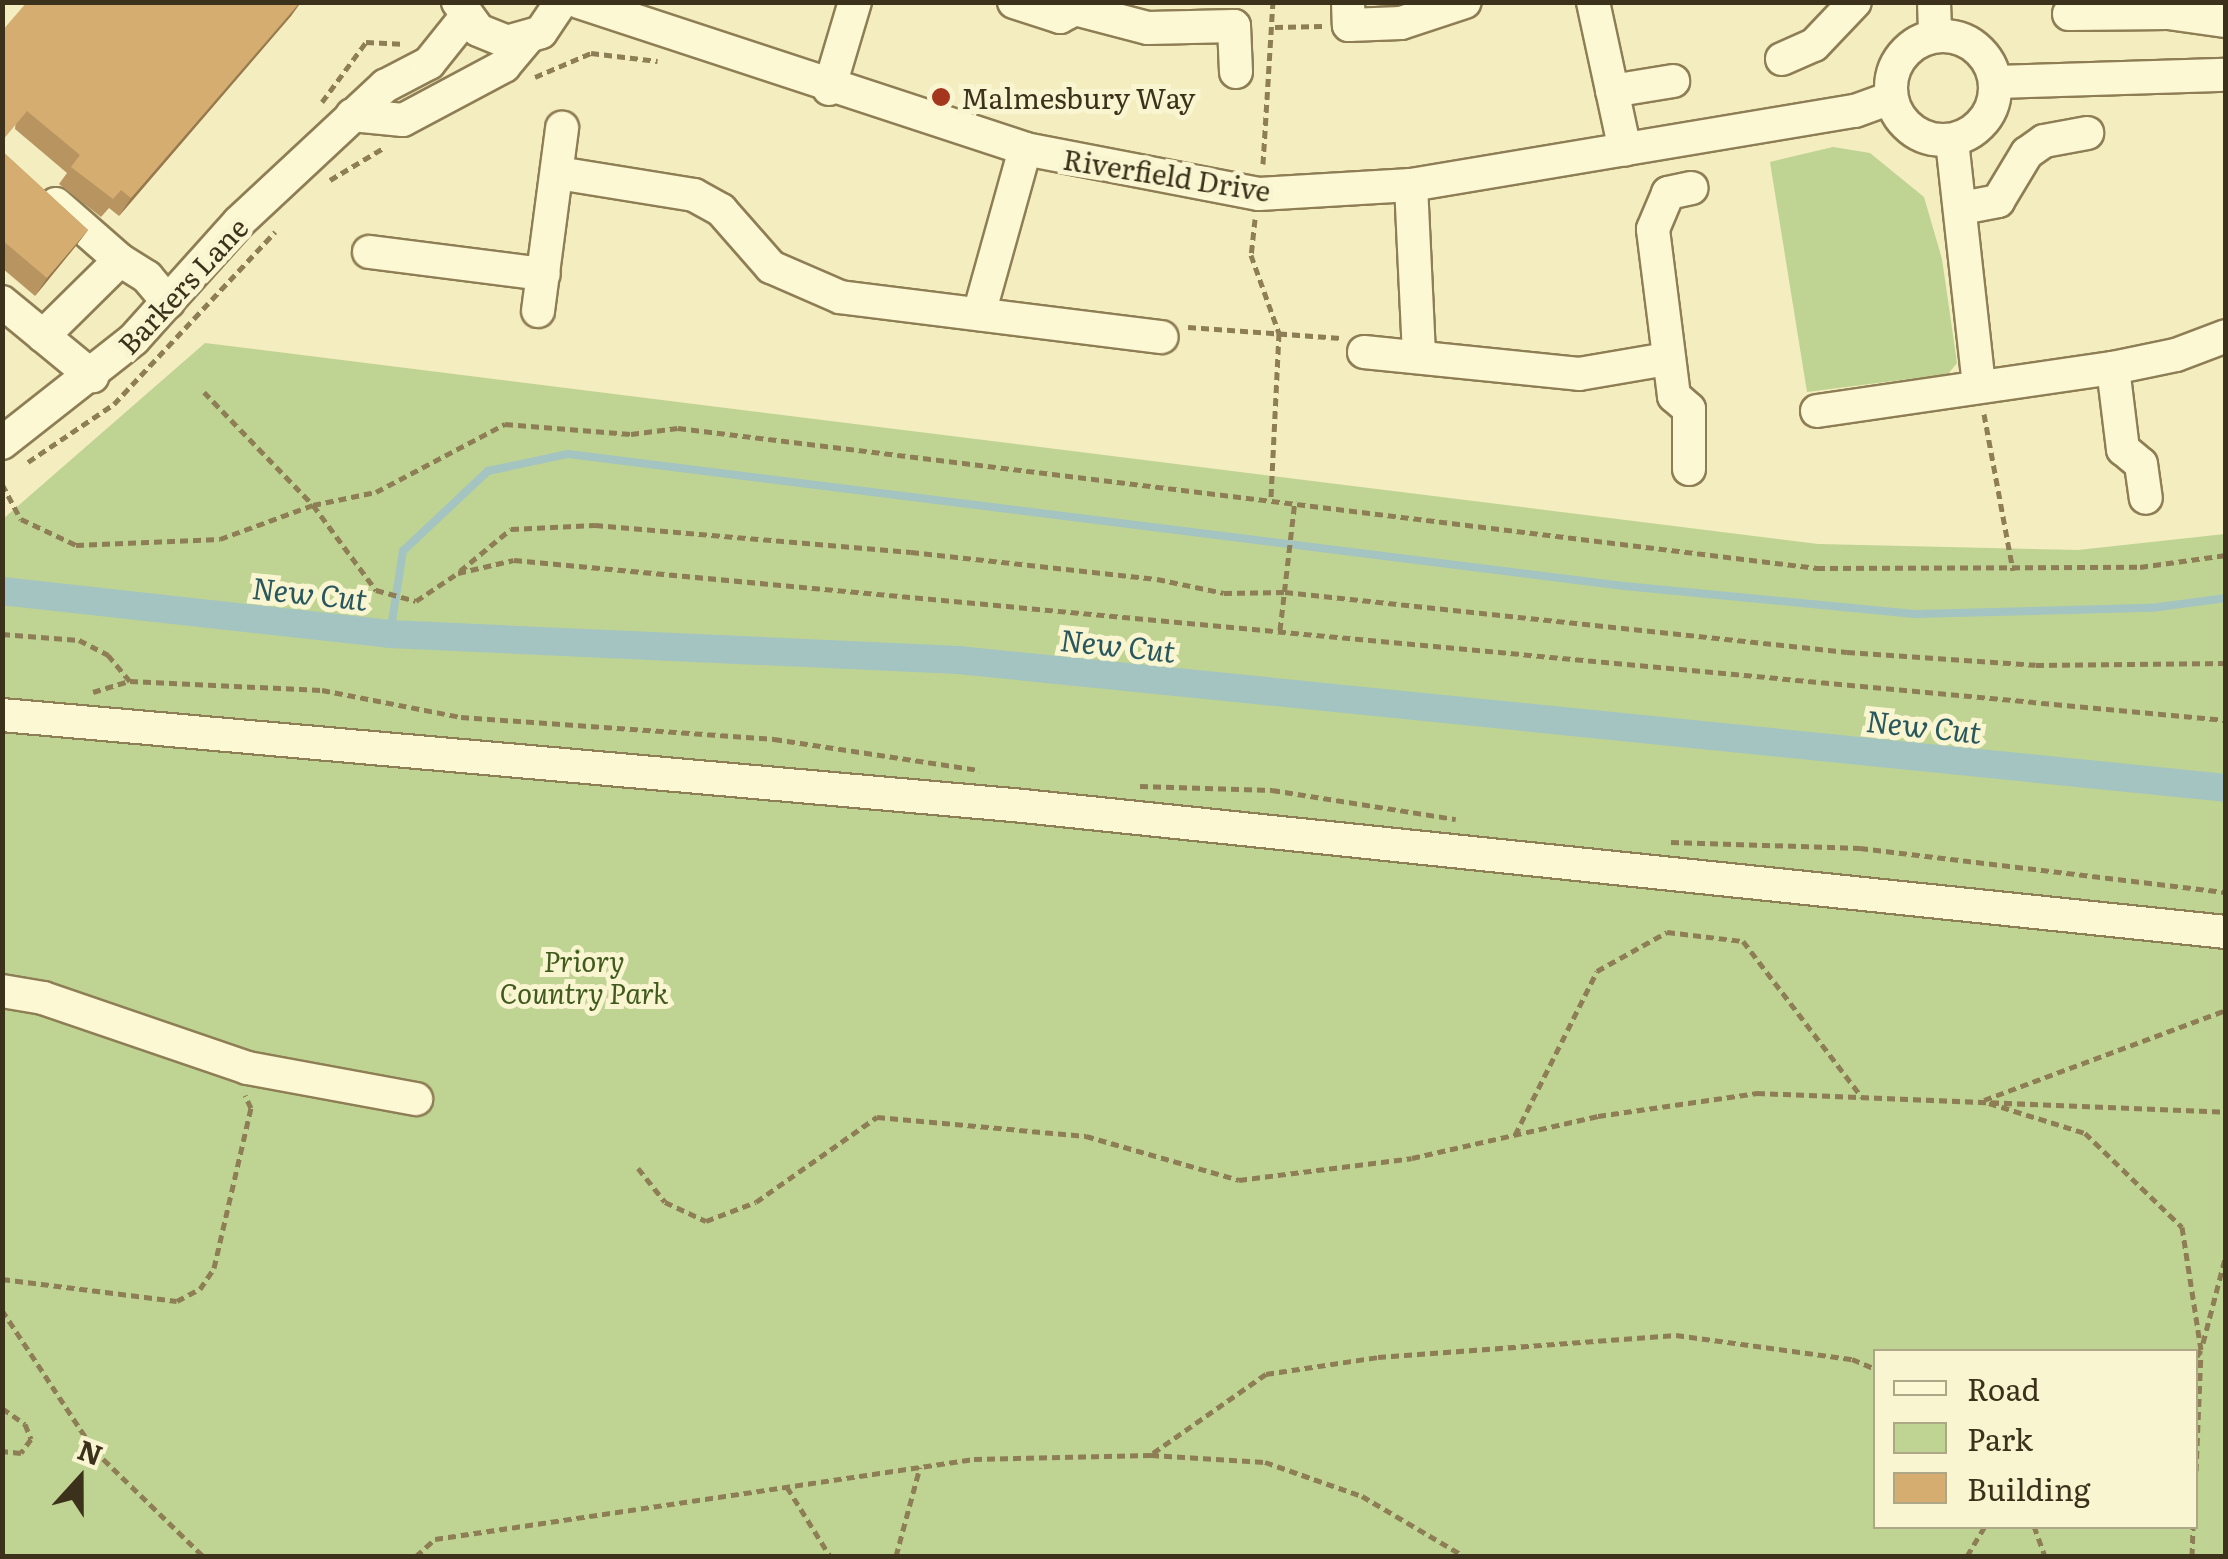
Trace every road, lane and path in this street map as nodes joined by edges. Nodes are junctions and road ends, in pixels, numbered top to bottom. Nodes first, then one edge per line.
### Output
1 (561, 2) edge
2 (579, 2) edge
3 (855, 2) edge
4 (1014, 2) edge
5 (1272, 2) edge
6 (1464, 2) edge
7 (1592, 2) edge
8 (1855, 2) edge
9 (461, 10) edge
10 (1115, 10) edge
11 (1348, 14) edge
12 (2069, 14) dead end
13 (2190, 14) edge
14 (1935, 19) edge
15 (1274, 27) junction
16 (526, 40) junction
17 (1782, 59) dead end
18 (668, 64) dead end
19 (1236, 72) dead end
20 (2226, 74) edge
21 (1673, 81) dead end
22 (522, 82) dead end
23 (1997, 82) junction
24 (829, 89) junction
25 (1612, 90) junction
26 (1891, 98) junction
27 (352, 115) junction
28 (562, 128) dead end
29 (2086, 134) dead end
30 (1952, 141) junction
31 (391, 144) dead end
32 (1025, 149) junction
33 (1625, 150) junction
34 (558, 172) junction
35 (328, 181) dead end
36 (1411, 186) junction
37 (1691, 188) dead end
38 (1258, 194) junction
39 (56, 204) edge
40 (1962, 208) junction
41 (285, 222) dead end
42 (370, 252) dead end
43 (120, 260) junction
44 (544, 274) junction
45 (2, 302) edge
46 (168, 302) junction
47 (538, 311) dead end
48 (978, 314) junction
49 (1278, 333) junction
50 (43, 336) junction
51 (2226, 336) edge
52 (1162, 337) joint
53 (1364, 352) joint
54 (1420, 357) junction
55 (1667, 359) junction
56 (2113, 368) junction
57 (92, 376) junction
58 (1979, 386) junction
59 (204, 392) dead end
60 (1817, 411) dead end
61 (10, 455) edge
62 (1689, 469) dead end
63 (2, 484) edge
64 (1270, 498) junction
65 (2146, 498) dead end
66 (1295, 501) junction
67 (314, 505) junction
68 (2226, 555) edge
69 (2014, 570) junction
70 (458, 573) junction
71 (1285, 592) junction
72 (1280, 630) junction
73 (2, 634) edge
74 (2226, 663) edge
75 (130, 681) junction
76 (87, 694) dead end
77 (2, 714) edge
78 (2226, 720) edge
79 (991, 772) dead end
80 (1125, 786) dead end
81 (1472, 822) dead end
82 (1668, 842) dead end
83 (2226, 892) edge
84 (2226, 932) edge
85 (2, 992) edge
86 (2226, 1010) edge
87 (247, 1068) junction
88 (1862, 1097) junction
89 (416, 1099) dead end
90 (1981, 1101) junction
91 (2226, 1112) edge
92 (1515, 1134) junction
93 (638, 1168) dead end
94 (2226, 1255) edge
95 (2, 1279) edge
96 (2, 1310) edge
97 (2201, 1350) junction
98 (2198, 1355) edge
99 (1873, 1369) edge
100 (2, 1408) edge
101 (2198, 1423) edge
102 (2, 1451) edge
103 (1151, 1455) junction
104 (920, 1468) junction
105 (786, 1487) junction
106 (1983, 1529) edge
107 (2035, 1529) edge
108 (2193, 1529) edge
109 (203, 1556) edge
110 (416, 1556) edge
111 (830, 1556) edge
112 (896, 1556) edge
113 (1464, 1556) edge
114 (1966, 1556) edge
115 (2045, 1556) edge
116 (2192, 1556) edge

1 - 16 street
2 - 24 street, Riverfield Drive
3 - 24 street
4 - 10 street
5 - 15 path
6 - 11 street
7 - 25 street
8 - 17 street
9 - 16 street
9 - 27 street, Barkers Lane
10 - 19 street
11 - 15 path
12 - 13 street
14 - 23 street
14 - 26 street
15 - 38 path
16 - 27 street
18 - 22 path
20 - 23 street
21 - 25 street
23 - 30 street
24 - 32 street, Riverfield Drive
25 - 33 street
26 - 30 street
26 - 33 street, Riverfield Drive
27 - 46 street, Barkers Lane
28 - 34 street
29 - 40 street
30 - 40 street
31 - 35 path
32 - 38 street, Riverfield Drive
32 - 48 street
33 - 36 street, Riverfield Drive
34 - 44 street
34 - 48 street
36 - 38 street, Riverfield Drive
36 - 54 street
37 - 55 street
38 - 49 path
39 - 43 street
40 - 58 street
41 - 61 path
42 - 44 street
43 - 46 street
43 - 50 street
44 - 47 street
45 - 50 street
46 - 57 street, Barkers Lane
48 - 52 street
49 - 52 path
49 - 53 path
49 - 64 path
50 - 57 street
51 - 56 street
53 - 54 street
54 - 55 street
55 - 62 street
56 - 58 street
56 - 65 street
57 - 61 street, Barkers Lane
58 - 60 street
58 - 69 path
59 - 67 path
63 - 67 path
64 - 66 path
64 - 67 path
66 - 69 path
66 - 71 path
67 - 70 path
68 - 69 path
70 - 71 path
70 - 72 path
71 - 72 path
71 - 74 path
72 - 78 path
73 - 75 path
75 - 76 path
75 - 79 path
77 - 84 street
80 - 81 path
82 - 83 path
85 - 87 street
86 - 90 path
87 - 89 street
87 - 95 path
88 - 90 path
88 - 92 path
88 - 92 path
90 - 91 path
90 - 97 path
92 - 93 path
94 - 97 path
96 - 109 path
97 - 98 path
97 - 101 path
99 - 103 path
100 - 102 path
103 - 104 path
103 - 113 path
104 - 105 path
104 - 112 path
105 - 110 path
105 - 111 path
106 - 114 path
107 - 115 path
108 - 116 path

